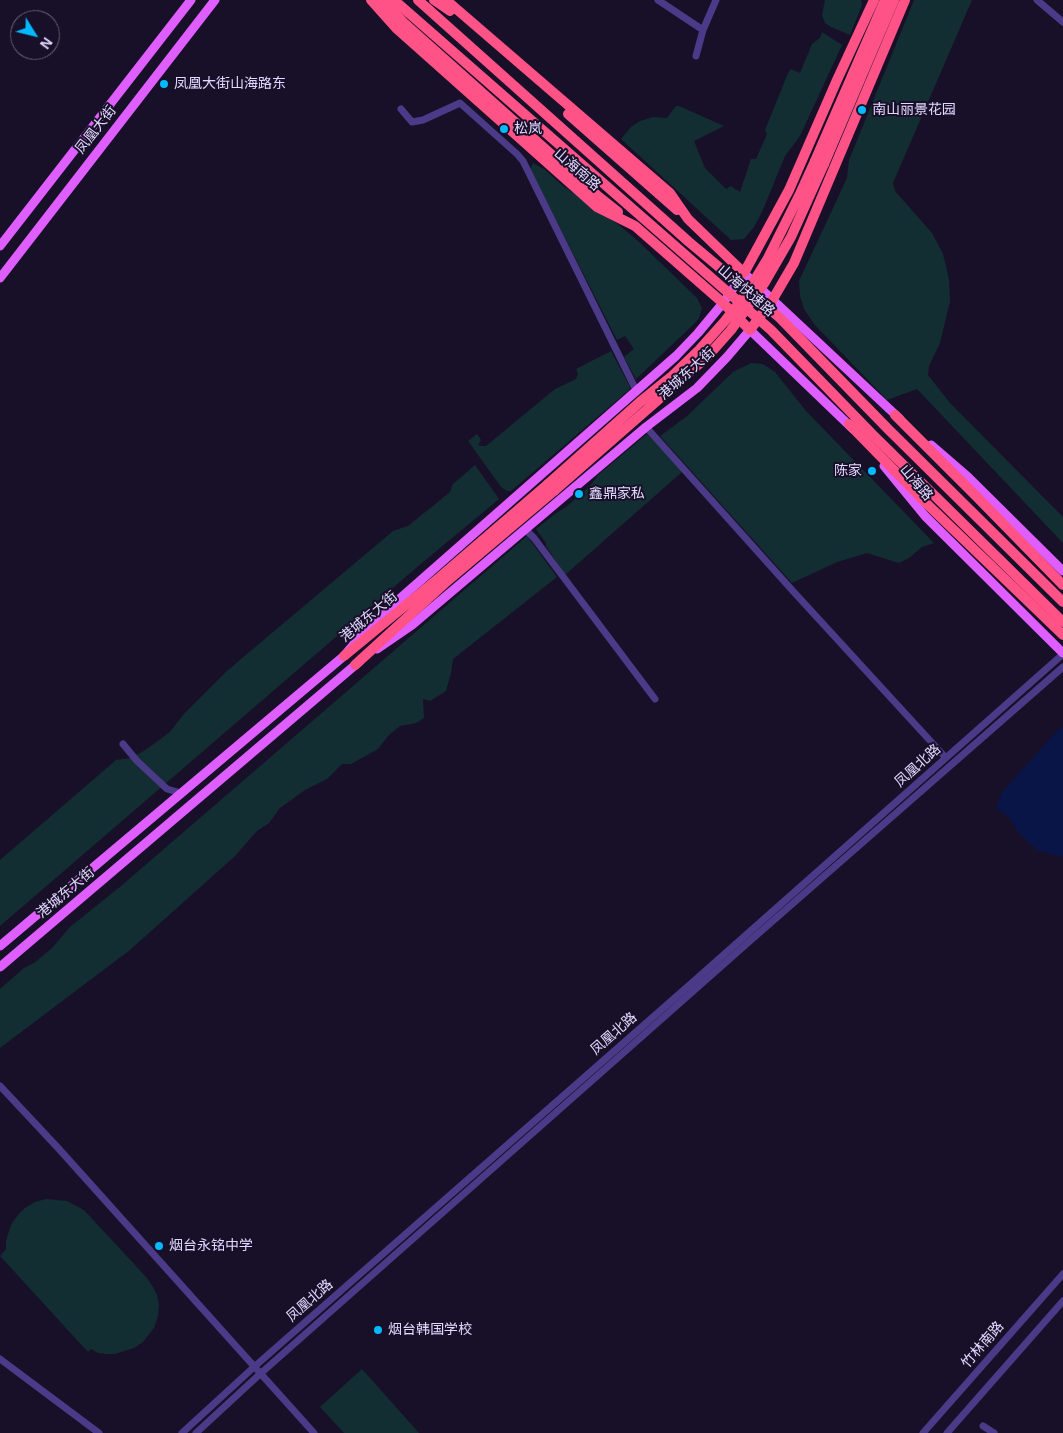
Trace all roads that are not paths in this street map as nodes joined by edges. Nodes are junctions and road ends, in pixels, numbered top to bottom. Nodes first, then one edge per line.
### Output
1 (190, 0) edge
2 (215, 0) edge
3 (372, 0) edge
4 (383, 0) edge
5 (394, 0) edge
6 (418, 0) edge
7 (434, 0) edge
8 (446, 0) edge
9 (658, 0) edge
10 (716, 0) edge
11 (874, 0) edge
12 (885, 0) edge
13 (894, 0) edge
14 (905, 0) edge
15 (1037, 0) edge
16 (1063, 22) edge
17 (703, 30) junction
18 (696, 56) dead end
19 (401, 109) dead end
20 (820, 162) junction
21 (688, 219) junction
22 (636, 226) junction
23 (0, 246) edge
24 (744, 273) junction
25 (0, 278) edge
26 (773, 299) junction
27 (723, 303) junction
28 (750, 330) junction
29 (637, 392) junction
30 (895, 415) junction
31 (849, 424) junction
32 (646, 427) junction
33 (551, 487) junction
34 (526, 530) junction
35 (1063, 570) edge
36 (1063, 585) edge
37 (1063, 602) edge
38 (1063, 622) edge
39 (1063, 635) edge
40 (1063, 654) edge
41 (344, 656) junction
42 (355, 665) junction
43 (1063, 666) edge
44 (655, 699) dead end
45 (124, 744) dead end
46 (946, 758) junction
47 (181, 793) junction
48 (0, 946) edge
49 (0, 966) edge
50 (0, 1086) edge
51 (1063, 1274) edge
52 (1063, 1300) edge
53 (0, 1360) edge
54 (254, 1367) junction
55 (260, 1374) junction
56 (983, 1426) dead end
57 (99, 1433) edge
58 (182, 1433) edge
59 (196, 1433) edge
60 (314, 1433) edge
61 (923, 1433) edge
62 (947, 1433) edge
63 (994, 1433) edge

1 - 23 main road, 凤凰大街
2 - 25 main road, 凤凰大街
3 - 22 highway, 山海南路
4 - 22 highway
5 - 38 highway, 山海快速路, bridge
6 - 37 highway, 山海快速路, bridge
7 - 21 highway
8 - 21 highway
9 - 17 street
10 - 17 street
11 - 24 highway, 港城东大街
12 - 20 highway, 港城东大街
13 - 20 highway, 港城东大街
14 - 26 highway, 港城东大街
15 - 16 street
17 - 18 street
19 - 29 street
20 - 33 highway, 港城东大街, bridge
21 - 24 highway
22 - 27 highway, 山海南路
24 - 26 main road
24 - 27 main road, 港城东大街
26 - 28 highway, 港城东大街
26 - 30 main road
27 - 28 highway, 山海南路
27 - 29 main road, 港城东大街
28 - 31 main road, 山海路
28 - 32 main road, 港城东大街
29 - 41 main road, 港城东大街
30 - 35 main road
30 - 36 highway
31 - 39 highway
31 - 40 main road, 山海路
32 - 34 main road, 港城东大街
32 - 46 street
33 - 41 highway, 港城东大街
33 - 42 highway, 港城东大街
34 - 42 main road, 港城东大街
34 - 44 street
40 - 46 street, 凤凰北路
41 - 47 main road, 港城东大街
42 - 49 main road, 港城东大街
43 - 55 street, 凤凰北路
45 - 47 street
46 - 54 street, 凤凰北路
47 - 48 main road, 港城东大街
50 - 54 street
51 - 61 street, 竹林南路
52 - 62 street
53 - 57 street
54 - 55 street
54 - 58 street, 凤凰北路
55 - 59 street, 凤凰北路
55 - 60 street
56 - 63 street

